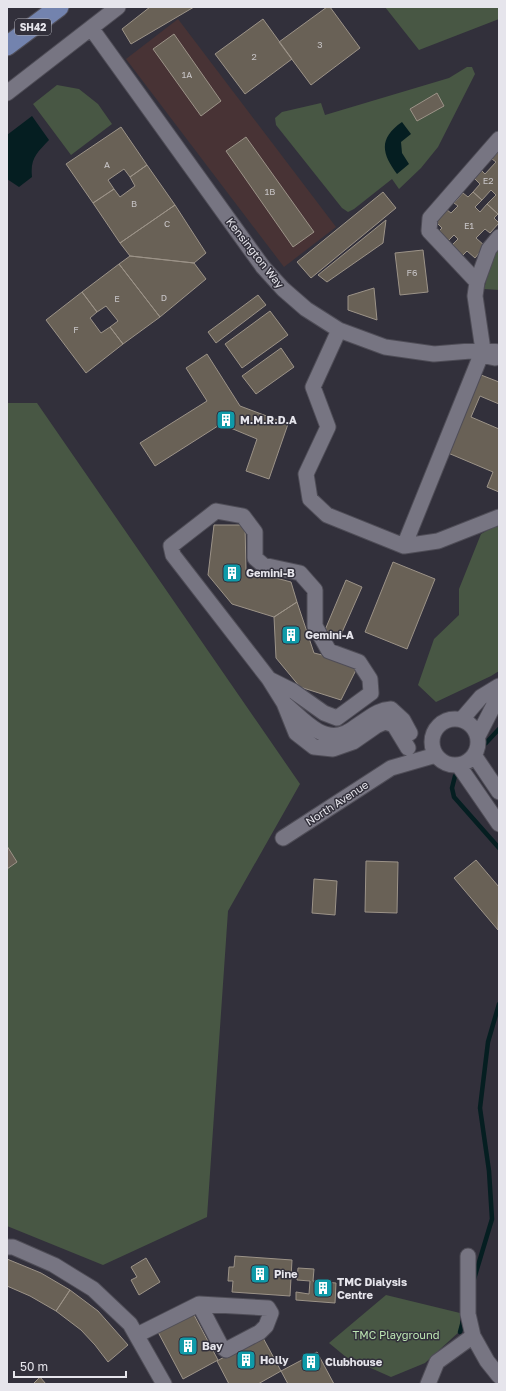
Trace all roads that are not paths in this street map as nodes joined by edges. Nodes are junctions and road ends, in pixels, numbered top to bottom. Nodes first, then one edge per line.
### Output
1 (59, 7) edge
2 (118, 7) edge
3 (91, 28) junction
4 (7, 46) edge
5 (7, 93) edge
6 (499, 139) edge
7 (499, 237) edge
8 (477, 282) junction
9 (340, 330) junction
10 (483, 350) junction
11 (499, 352) edge
12 (499, 359) edge
13 (499, 517) edge
14 (404, 546) junction
15 (269, 679) junction
16 (499, 686) edge
17 (499, 695) edge
18 (462, 719) junction
19 (376, 720) junction
20 (432, 736) junction
21 (478, 736) junction
22 (412, 745) junction
23 (436, 755) junction
24 (474, 755) junction
25 (459, 766) junction
26 (391, 768) junction
27 (499, 792) edge
28 (499, 824) edge
29 (283, 838) dead end
30 (7, 1247) edge
31 (468, 1256) dead end
32 (198, 1304) junction
33 (137, 1335) junction
34 (473, 1336) junction
35 (499, 1376) edge
36 (164, 1384) edge
37 (428, 1384) edge

1 - 4 main road, SH42
2 - 3 street
3 - 5 street
3 - 9 street, Kensington Way
6 - 8 street
7 - 8 street
8 - 10 street
9 - 10 street, Kensington Way
9 - 14 street
10 - 11 street, Kensington Way
12 - 14 street
13 - 14 street
15 - 15 street
15 - 19 street
16 - 18 street
17 - 21 street
18 - 20 street
18 - 21 street
19 - 22 street
19 - 22 street
20 - 22 street
20 - 23 street
21 - 24 street
22 - 26 street
23 - 25 street
23 - 26 street
24 - 25 street
24 - 27 street
25 - 28 street
26 - 29 street, North Avenue
30 - 33 street
31 - 34 street
32 - 32 street
32 - 33 street
33 - 36 street
34 - 35 street
34 - 37 street

